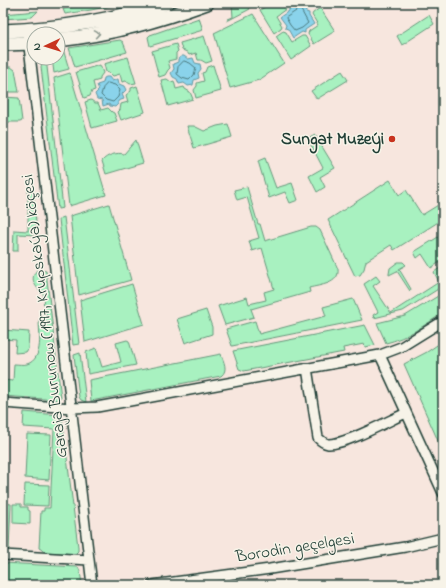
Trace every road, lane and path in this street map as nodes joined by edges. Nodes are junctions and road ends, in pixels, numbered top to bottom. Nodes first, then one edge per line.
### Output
1 (166, 3) edge
2 (207, 3) edge
3 (56, 26) edge
4 (26, 30) edge
5 (3, 31) edge
6 (66, 39) edge
7 (26, 43) edge
8 (3, 44) edge
9 (34, 66) edge
10 (443, 321) edge
11 (380, 355) junction
12 (307, 368) junction
13 (3, 403) edge
14 (72, 408) junction
15 (406, 413) junction
16 (443, 493) edge
17 (443, 538) edge
18 (3, 555) edge
19 (90, 560) junction
20 (92, 585) edge
21 (152, 585) edge

1 - 3 main road
6 -> 2 main road
4 - 5 main road
7 - 8 main road
9 - 14 street, Garaja Burunow (1997, Krupskaýa) köçesi
10 - 11 street
11 - 12 street
11 - 15 street
12 - 14 street
12 - 15 street
13 - 14 street
14 - 19 street, Garaja Burunow (1997, Krupskaýa) köçesi
15 - 16 street
17 - 21 street, Borodin geçelgesi
18 - 19 street
19 - 20 street, Garaja Burunow (1997, Krupskaýa) köçesi

